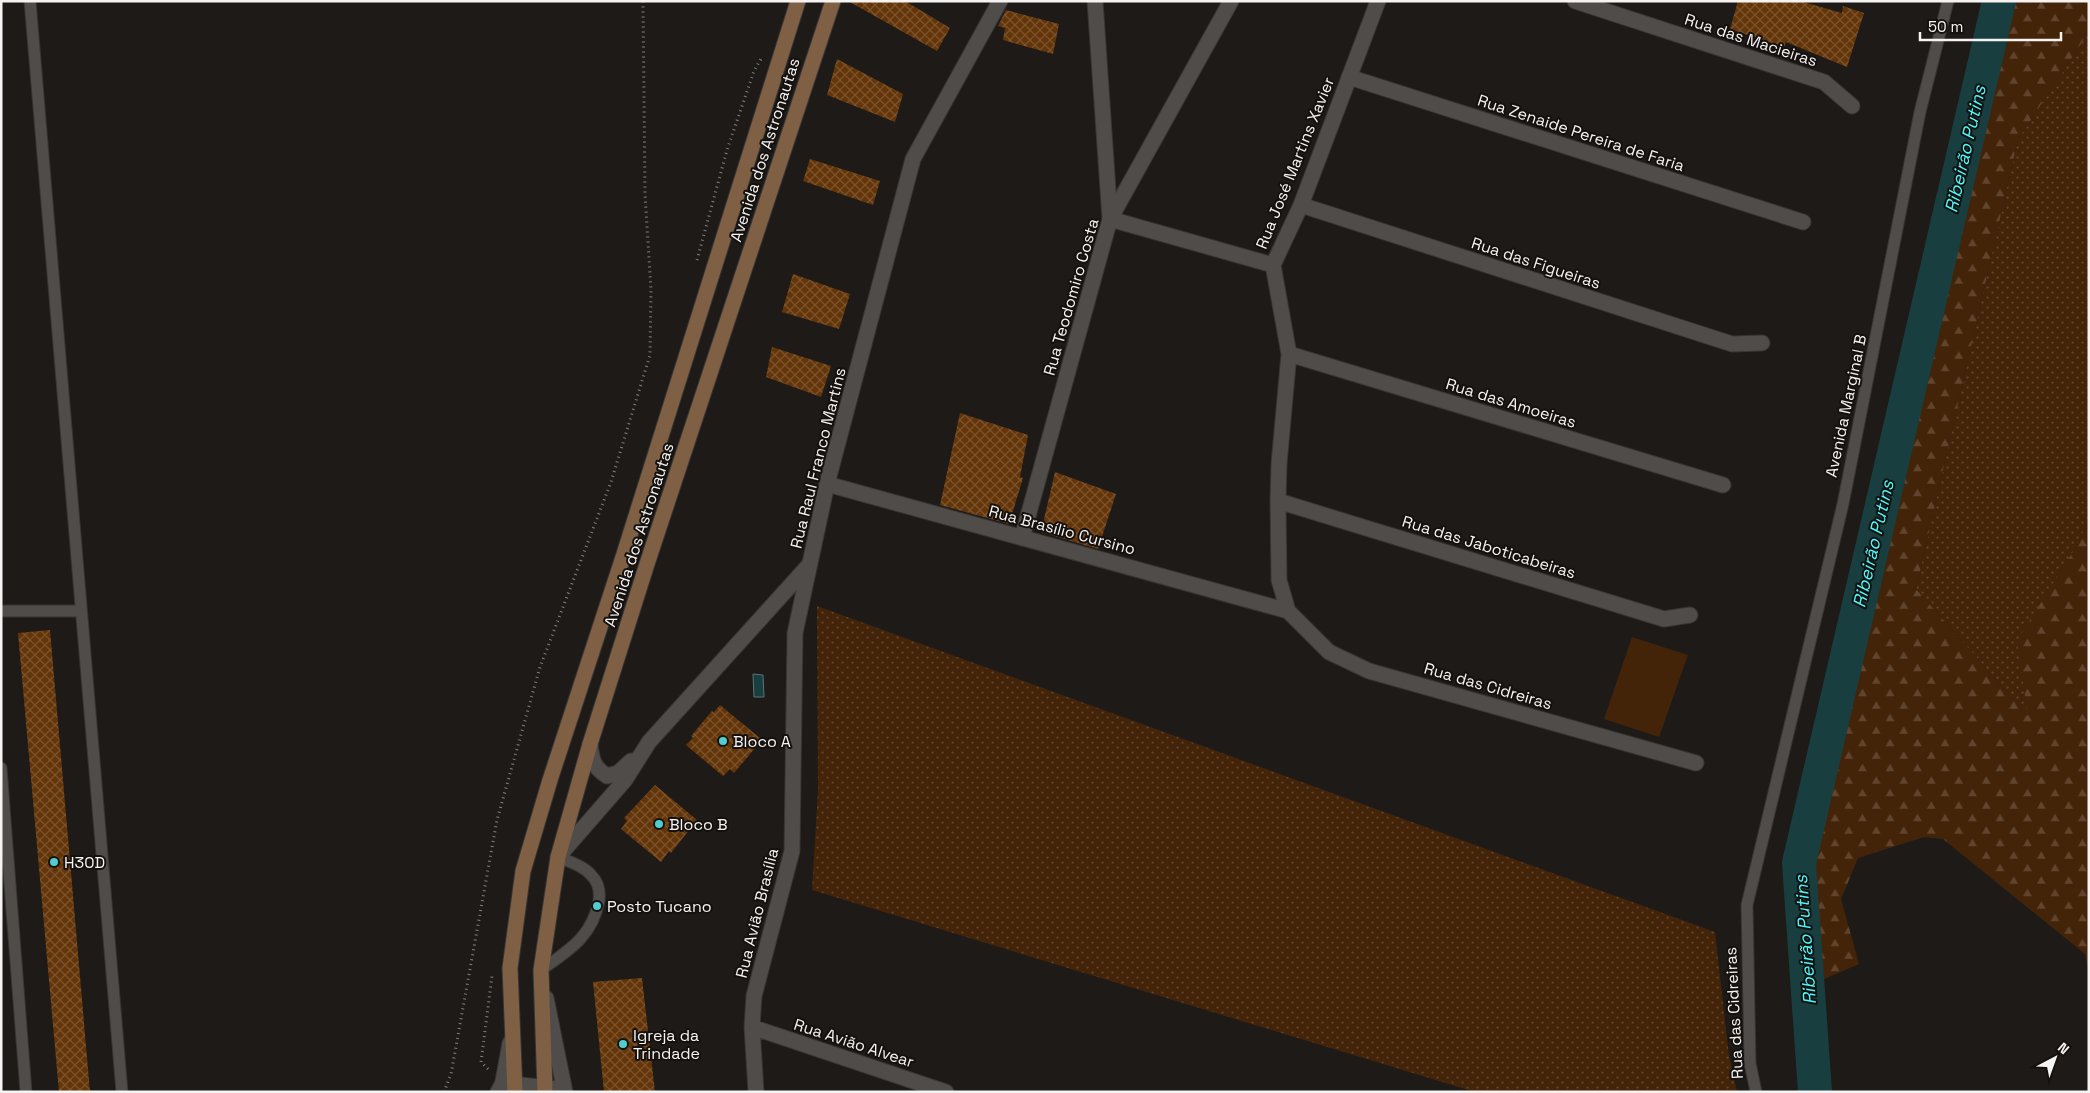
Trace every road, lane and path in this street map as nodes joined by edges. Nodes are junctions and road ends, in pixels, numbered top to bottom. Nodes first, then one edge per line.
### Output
1 (30, 1) edge
2 (643, 1) edge
3 (798, 1) edge
4 (833, 1) edge
5 (1000, 1) edge
6 (1095, 1) edge
7 (1231, 1) edge
8 (1378, 1) edge
9 (1574, 1) edge
10 (1948, 1) edge
11 (1348, 77) junction
12 (1852, 106) dead end
13 (1301, 206) junction
14 (1110, 219) junction
15 (1803, 222) dead end
16 (1273, 265) junction
17 (1762, 343) dead end
18 (1289, 354) junction
19 (827, 484) junction
20 (1723, 485) dead end
21 (1278, 501) junction
22 (1022, 538) junction
23 (810, 564) junction
24 (1, 611) edge
25 (81, 611) junction
26 (1288, 611) junction
27 (1690, 615) dead end
28 (649, 742) junction
29 (590, 744) junction
30 (1696, 763) dead end
31 (1, 768) edge
32 (1768, 816) joint
33 (558, 857) junction
34 (541, 970) junction
35 (752, 1027) junction
36 (506, 1088) edge
37 (545, 1090) edge
38 (565, 1091) edge
39 (26, 1092) edge
40 (122, 1092) edge
41 (444, 1092) edge
42 (756, 1092) edge
43 (946, 1092) edge
44 (1756, 1092) edge

1 - 25 lane
2 - 41 path
3 - 36 main road, Avenida dos Astronautas
4 - 29 main road, Avenida dos Astronautas
5 - 19 street, Rua Raul Franco Martins
6 - 14 street
7 - 14 street, Rua Teodomiro Costa
8 - 11 street, Rua José Martins Xavier
9 - 12 street, Rua das Macieiras
10 - 32 lane, Avenida Marginal B
11 - 13 street, Rua José Martins Xavier
11 - 15 street, Rua Zenaide Pereira de Faria
13 - 16 street, Rua José Martins Xavier
13 - 17 street, Rua das Figueiras
14 - 16 street
14 - 22 street, Rua Teodomiro Costa
16 - 18 street, Rua José Martins Xavier
18 - 20 street, Rua das Amoeiras
18 - 21 street, Rua José Martins Xavier
19 - 22 street, Rua Brasílio Cursino
19 - 23 street, Rua Raul Franco Martins
21 - 26 street, Rua José Martins Xavier
21 - 27 street, Rua das Jaboticabeiras
22 - 26 street, Rua Brasílio Cursino
23 - 28 street, Rua Raul Franco Martins
23 - 35 street, Rua Avião Brasília
24 - 25 lane
25 - 40 lane
26 - 30 street, Rua das Cidreiras
28 - 29 street
28 - 33 street, Rua Raul Franco Martins
29 - 33 main road, Avenida dos Astronautas
31 - 39 lane
32 - 44 lane, Rua das Cidreiras
33 - 34 main road, Avenida dos Astronautas
33 - 34 lane
34 - 37 main road, Avenida dos Astronautas
34 - 38 street
35 - 42 street, Rua Avião Brasília
35 - 43 street, Rua Avião Alvear
36 - 37 street
37 - 38 street

